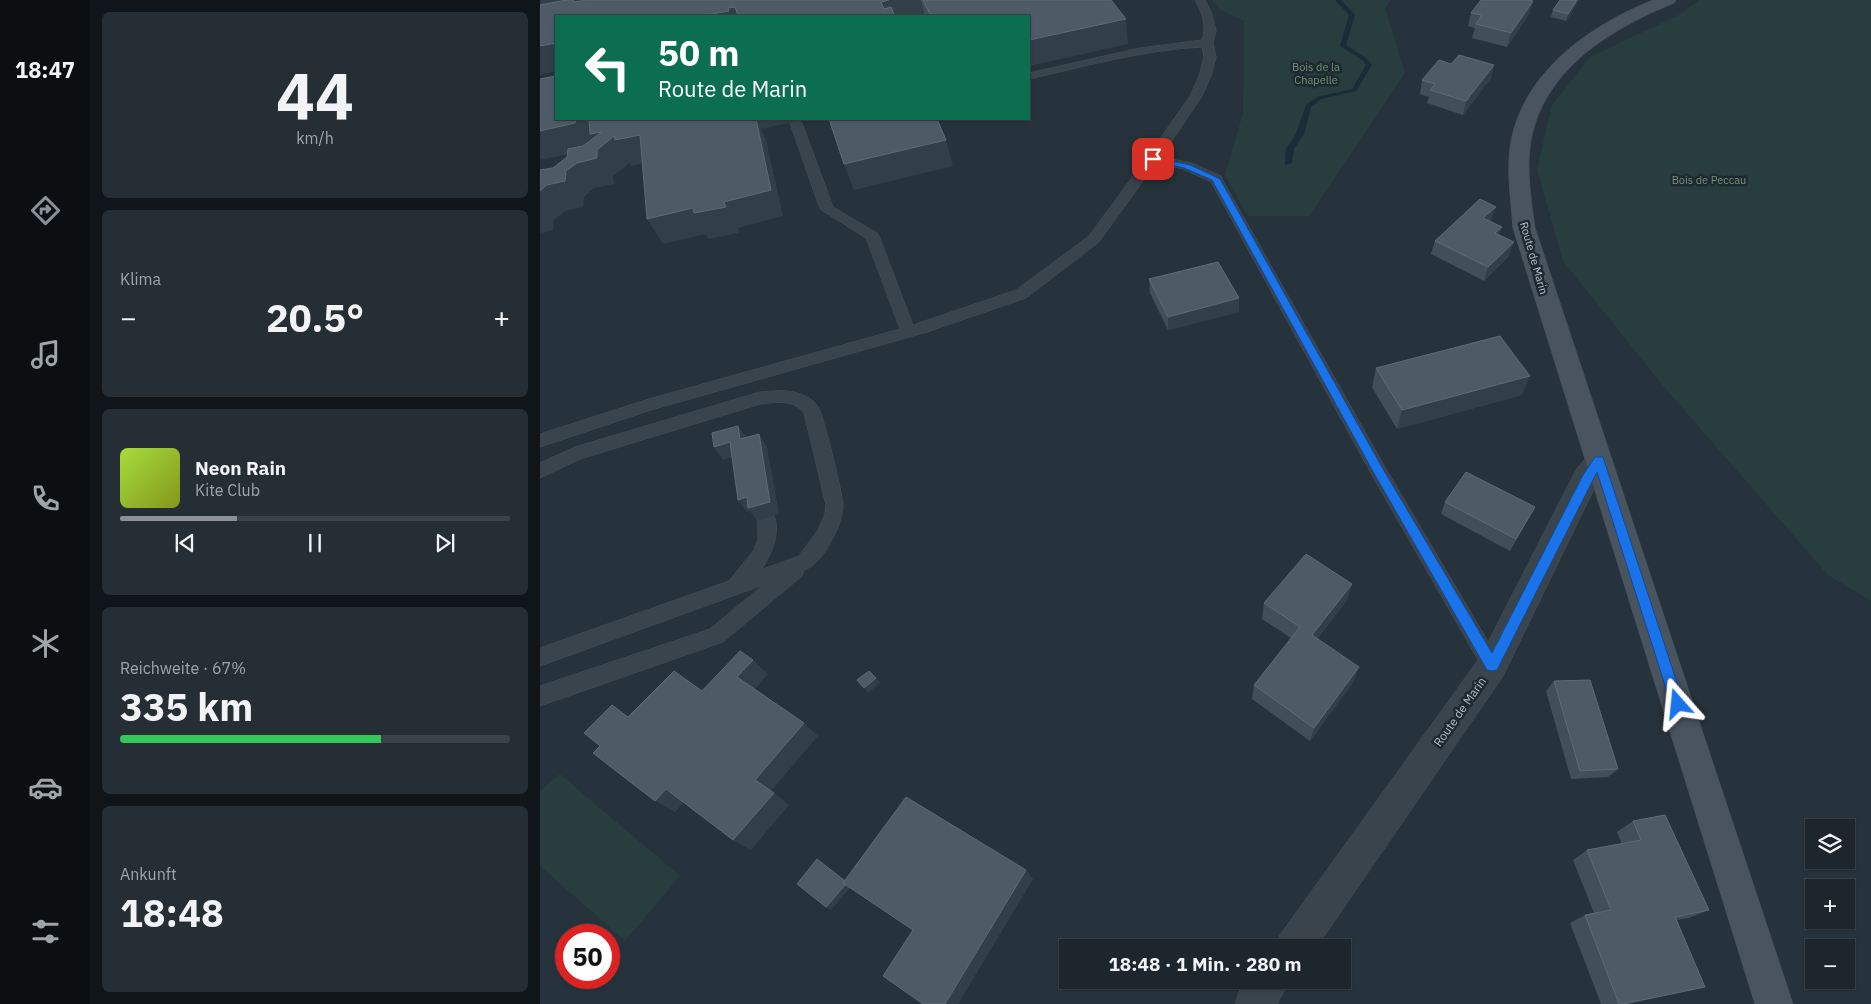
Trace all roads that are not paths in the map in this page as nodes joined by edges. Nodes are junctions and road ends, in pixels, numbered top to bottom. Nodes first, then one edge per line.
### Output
1 (1200, 0) edge
2 (1668, 0) edge
3 (1207, 43) junction
4 (1030, 76) edge
5 (796, 123) dead end
6 (1153, 159) junction
7 (908, 331) junction
8 (540, 441) edge
9 (1599, 460) junction
10 (540, 471) edge
11 (767, 518) edge
12 (805, 562) junction
13 (734, 587) junction
14 (540, 657) edge
15 (1492, 666) junction
16 (540, 696) edge
17 (1300, 939) edge
18 (1265, 989) edge
19 (1254, 1004) edge
20 (1774, 1004) edge

1 - 3 lane
2 - 9 main road, Route de Marin
3 - 4 lane
3 - 6 lane
5 - 7 lane
6 - 7 lane
6 - 15 lane
7 - 8 lane
9 - 15 street, Route de Marin
9 - 20 main road, Route de Marin
10 - 12 lane
11 - 13 lane
12 - 13 lane
12 - 16 lane
13 - 14 lane
15 - 17 street, Route de Marin
18 - 19 street

